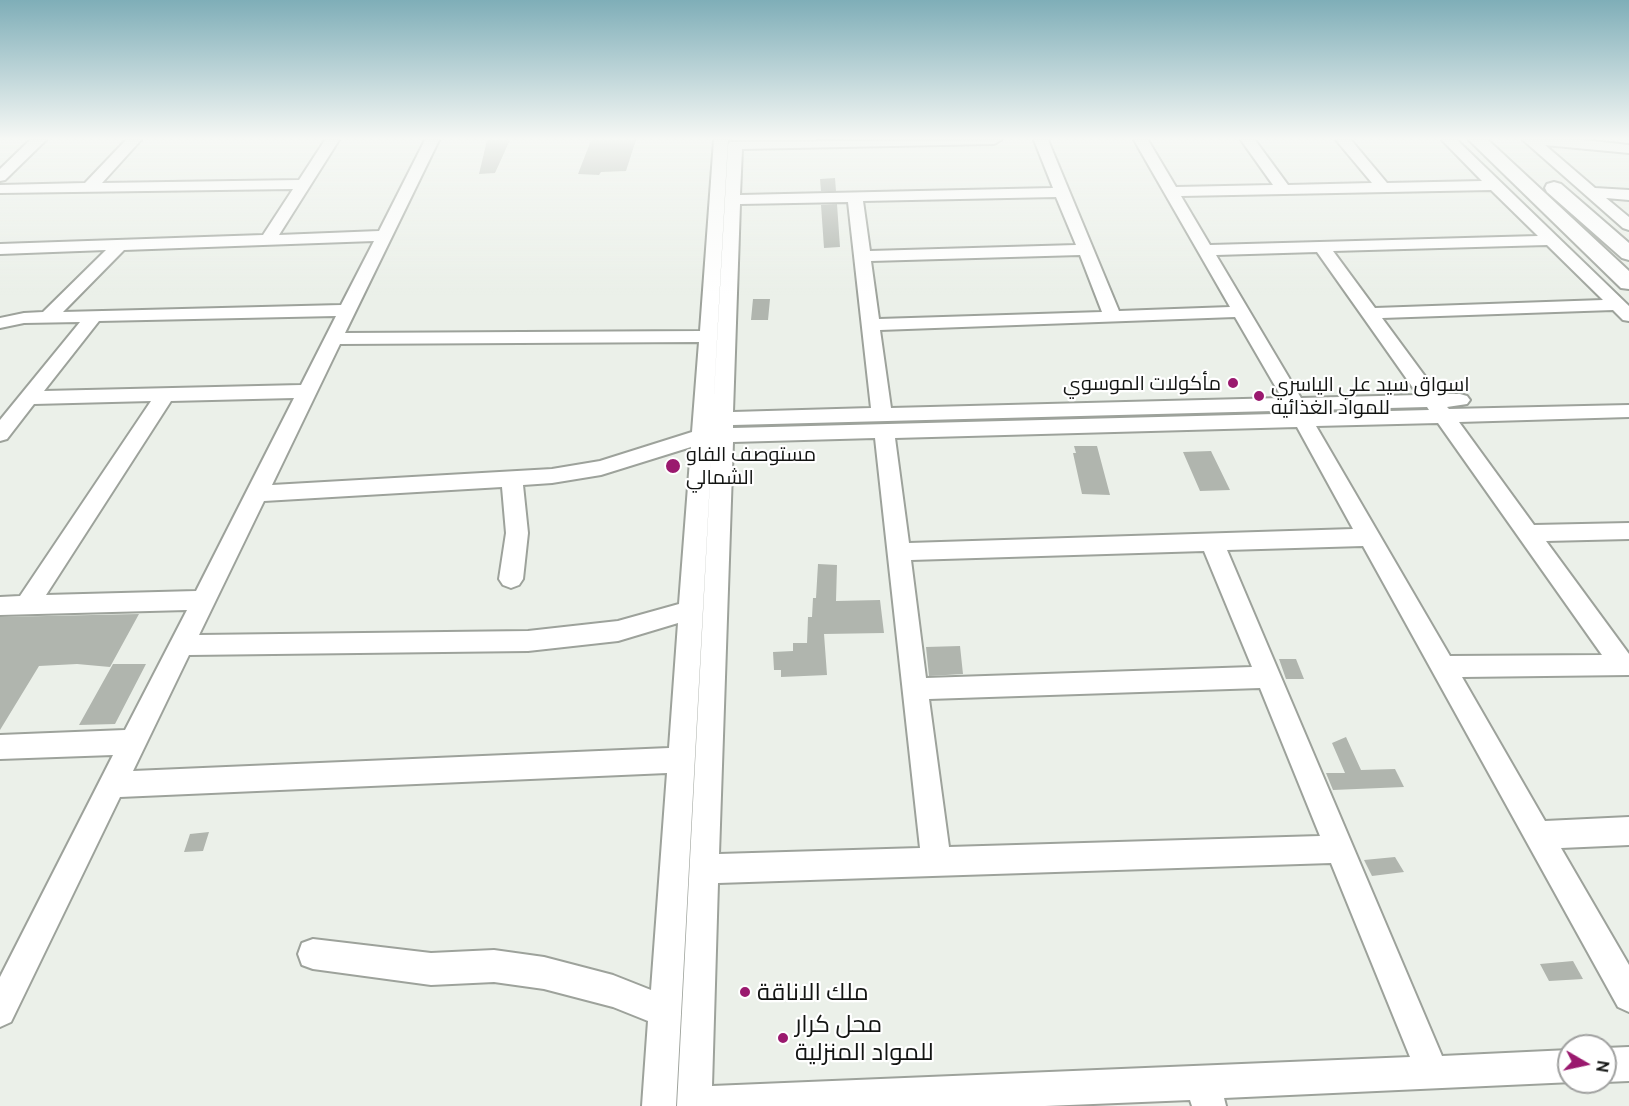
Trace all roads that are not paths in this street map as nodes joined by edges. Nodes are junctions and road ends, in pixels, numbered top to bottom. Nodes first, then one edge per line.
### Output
1 (299, 192) edge
2 (406, 192) edge
3 (724, 192) edge
4 (733, 192) edge
5 (1062, 192) joint
6 (1171, 192) joint
7 (1186, 192) edge
8 (1502, 192) edge
9 (1531, 192) edge
10 (1560, 192) edge
11 (1590, 192) joint
12 (1629, 195) edge
13 (855, 197) junction
14 (733, 200) junction
15 (1629, 225) edge
16 (384, 236) junction
17 (268, 240) junction
18 (1551, 240) junction
19 (120, 245) junction
20 (1322, 246) junction
21 (0, 249) edge
22 (1086, 250) junction
23 (1205, 250) junction
24 (1595, 252) junction
25 (1628, 253) edge
26 (862, 255) junction
27 (1629, 282) edge
28 (348, 310) junction
29 (1624, 310) edge
30 (1241, 312) junction
31 (1369, 312) junction
32 (94, 316) junction
33 (1113, 317) junction
34 (47, 318) junction
35 (0, 323) edge
36 (871, 326) junction
37 (708, 336) junction
38 (334, 339) junction
39 (308, 391) junction
40 (165, 394) junction
41 (29, 398) junction
42 (1629, 398) edge
43 (1438, 408) junction
44 (1299, 411) junction
45 (1629, 411) edge
46 (883, 423) junction
47 (712, 427) junction
48 (0, 434) edge
49 (512, 478) junction
50 (256, 494) junction
51 (1629, 531) edge
52 (1528, 533) junction
53 (1369, 537) junction
54 (1212, 542) junction
55 (898, 552) junction
56 (511, 579) dead end
57 (204, 600) junction
58 (27, 605) junction
59 (0, 606) edge
60 (691, 610) junction
61 (181, 645) junction
62 (1626, 665) edge
63 (1443, 667) junction
64 (1268, 677) junction
65 (915, 689) junction
66 (134, 742) junction
67 (0, 747) edge
68 (681, 760) junction
69 (112, 785) junction
70 (1629, 831) edge
71 (1538, 835) junction
72 (1340, 849) junction
73 (936, 862) junction
74 (704, 869) junction
75 (313, 954) dead end
76 (1629, 996) edge
77 (0, 1011) edge
78 (665, 1012) junction
79 (1557, 1068) edge
80 (1433, 1073) junction
81 (1205, 1094) edge
82 (694, 1105) edge
83 (659, 1106) edge

1 - 17 street
2 - 16 street
3 - 37 street
4 - 14 street
5 - 13 street
5 - 22 street
6 - 7 street
6 - 23 street
8 - 18 street
9 - 24 main road
10 - 25 main road
11 - 12 street
11 - 15 street
13 - 14 street
13 - 26 street
14 - 47 street
16 - 17 street
16 - 28 street
17 - 19 street
18 - 20 street
18 - 29 street
19 - 21 street
19 - 34 street
20 - 23 street
20 - 31 street
22 - 26 street
22 - 33 street
23 - 30 street
24 - 25 main road
24 - 27 main road
26 - 36 street
28 - 32 street
28 - 38 street
29 - 31 street
30 - 33 street
30 - 44 street
31 - 43 street
32 - 34 street
32 - 41 street
33 - 36 street
34 - 35 street
36 - 46 street
37 - 38 street
37 - 47 street
38 - 39 street
39 - 40 street
39 - 50 street
40 - 41 street
40 - 58 street
41 - 48 street
42 - 43 street
43 - 44 street
43 - 45 street
43 - 52 street
44 - 46 street
44 - 53 street
46 - 47 street
46 - 55 street
47 - 49 street
47 - 60 street
47 - 74 street
49 - 50 street
49 - 56 street
50 - 57 street
51 - 52 street
52 - 62 street
53 - 54 street
53 - 63 street
54 - 55 street
54 - 64 street
55 - 65 street
57 - 58 street
57 - 61 street
58 - 59 street
60 - 61 street
60 - 68 street
61 - 66 street
62 - 63 street
63 - 71 street
64 - 65 street
64 - 72 street
65 - 73 street
66 - 67 street
66 - 69 street
68 - 69 street
68 - 78 street
69 - 77 street
70 - 71 street
71 - 76 street
72 - 73 street
72 - 80 street
73 - 74 street
74 - 82 street
75 - 78 street
78 - 83 street
79 - 80 street
80 - 81 street
81 - 82 street

